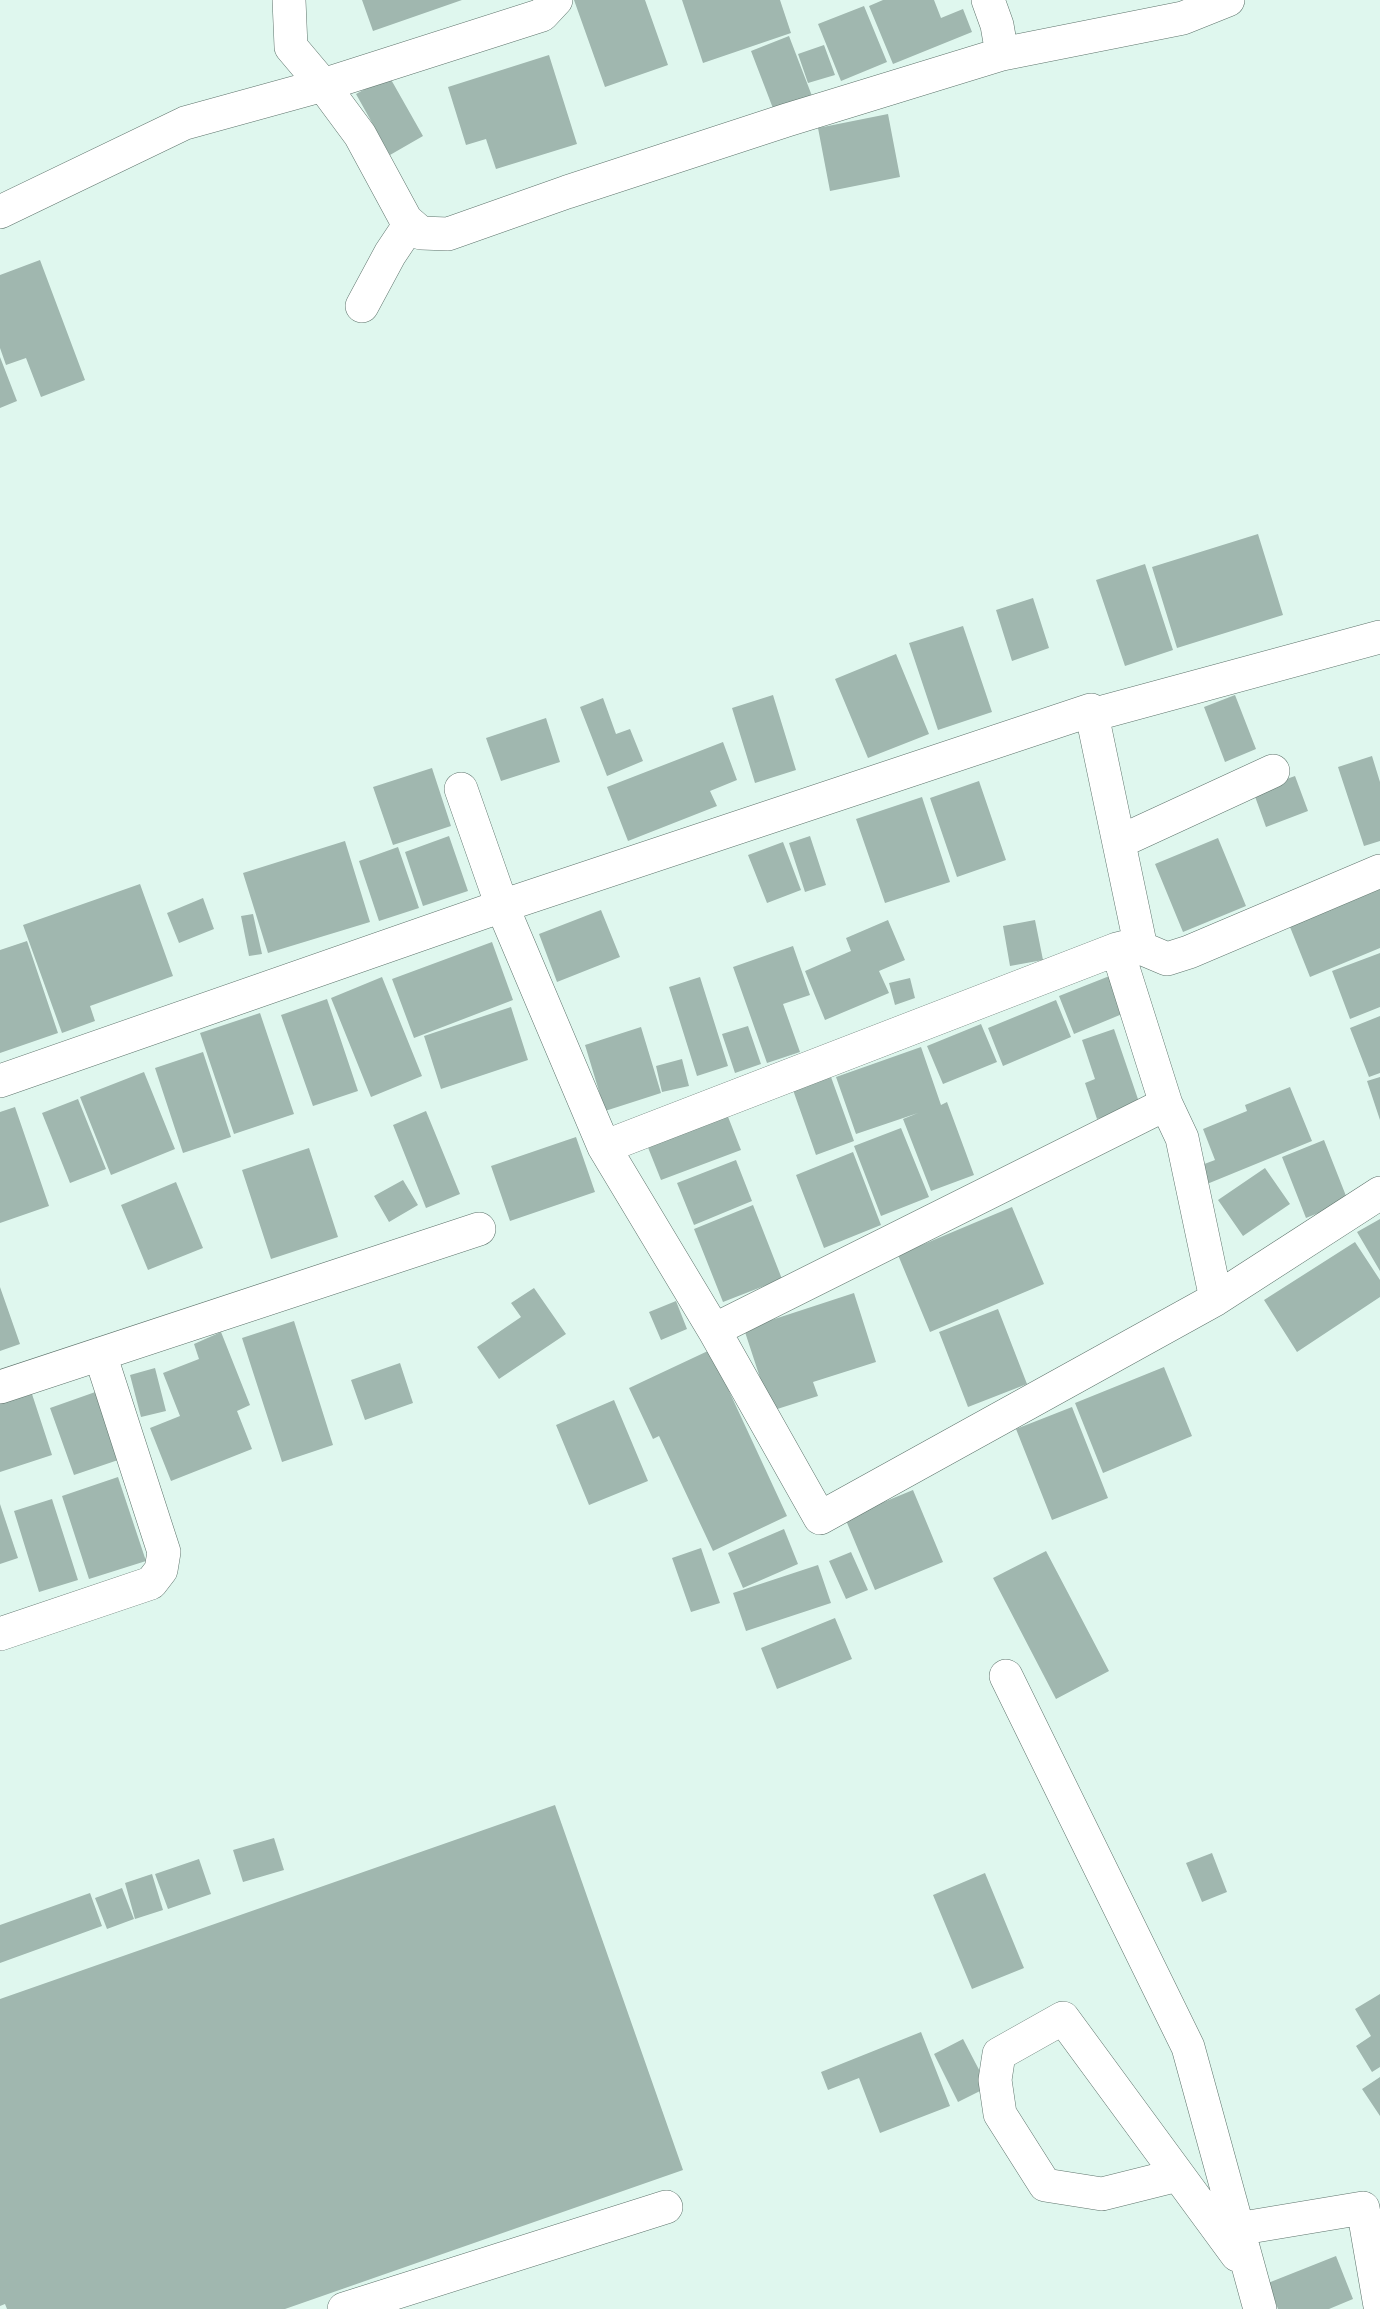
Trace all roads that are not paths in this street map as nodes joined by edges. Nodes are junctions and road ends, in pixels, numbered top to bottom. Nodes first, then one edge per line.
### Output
1 (289, 0) edge
2 (556, 0) edge
3 (988, 0) edge
4 (1228, 0) edge
5 (1162, 11) edge
6 (1002, 54) junction
7 (323, 86) junction
8 (0, 212) edge
9 (410, 224) junction
10 (362, 306) dead end
11 (1380, 637) edge
12 (1092, 715) junction
13 (1273, 771) dead end
14 (461, 789) dead end
15 (1119, 842) junction
16 (1380, 871) edge
17 (502, 906) junction
18 (1129, 949) junction
19 (0, 1081) edge
20 (1166, 1104) junction
21 (604, 1147) junction
22 (1380, 1193) edge
23 (479, 1229) dead end
24 (1216, 1299) junction
25 (714, 1330) junction
26 (100, 1354) junction
27 (0, 1387) edge
28 (0, 1634) edge
29 (1006, 1676) dead end
30 (1178, 2175) junction
31 (666, 2207) dead end
32 (1237, 2229) junction
33 (1250, 2274) junction
34 (1380, 2306) edge
35 (344, 2309) edge
36 (1260, 2309) edge

1 - 7 street
2 - 7 street
3 - 6 street
4 - 5 street
5 - 6 street
6 - 9 street
7 - 8 street
7 - 9 street
9 - 10 street
11 - 12 street
12 - 15 street
12 - 17 street
13 - 15 street
14 - 17 street
15 - 18 street
16 - 18 street
17 - 19 street
17 - 21 street
18 - 20 street
18 - 21 street
20 - 24 street
20 - 25 street
21 - 25 street
22 - 24 street
23 - 26 street
24 - 25 street
26 - 27 street
26 - 28 street
29 - 32 street
30 - 30 street
30 - 33 street
31 - 35 street
32 - 33 street
32 - 34 street
33 - 36 street

